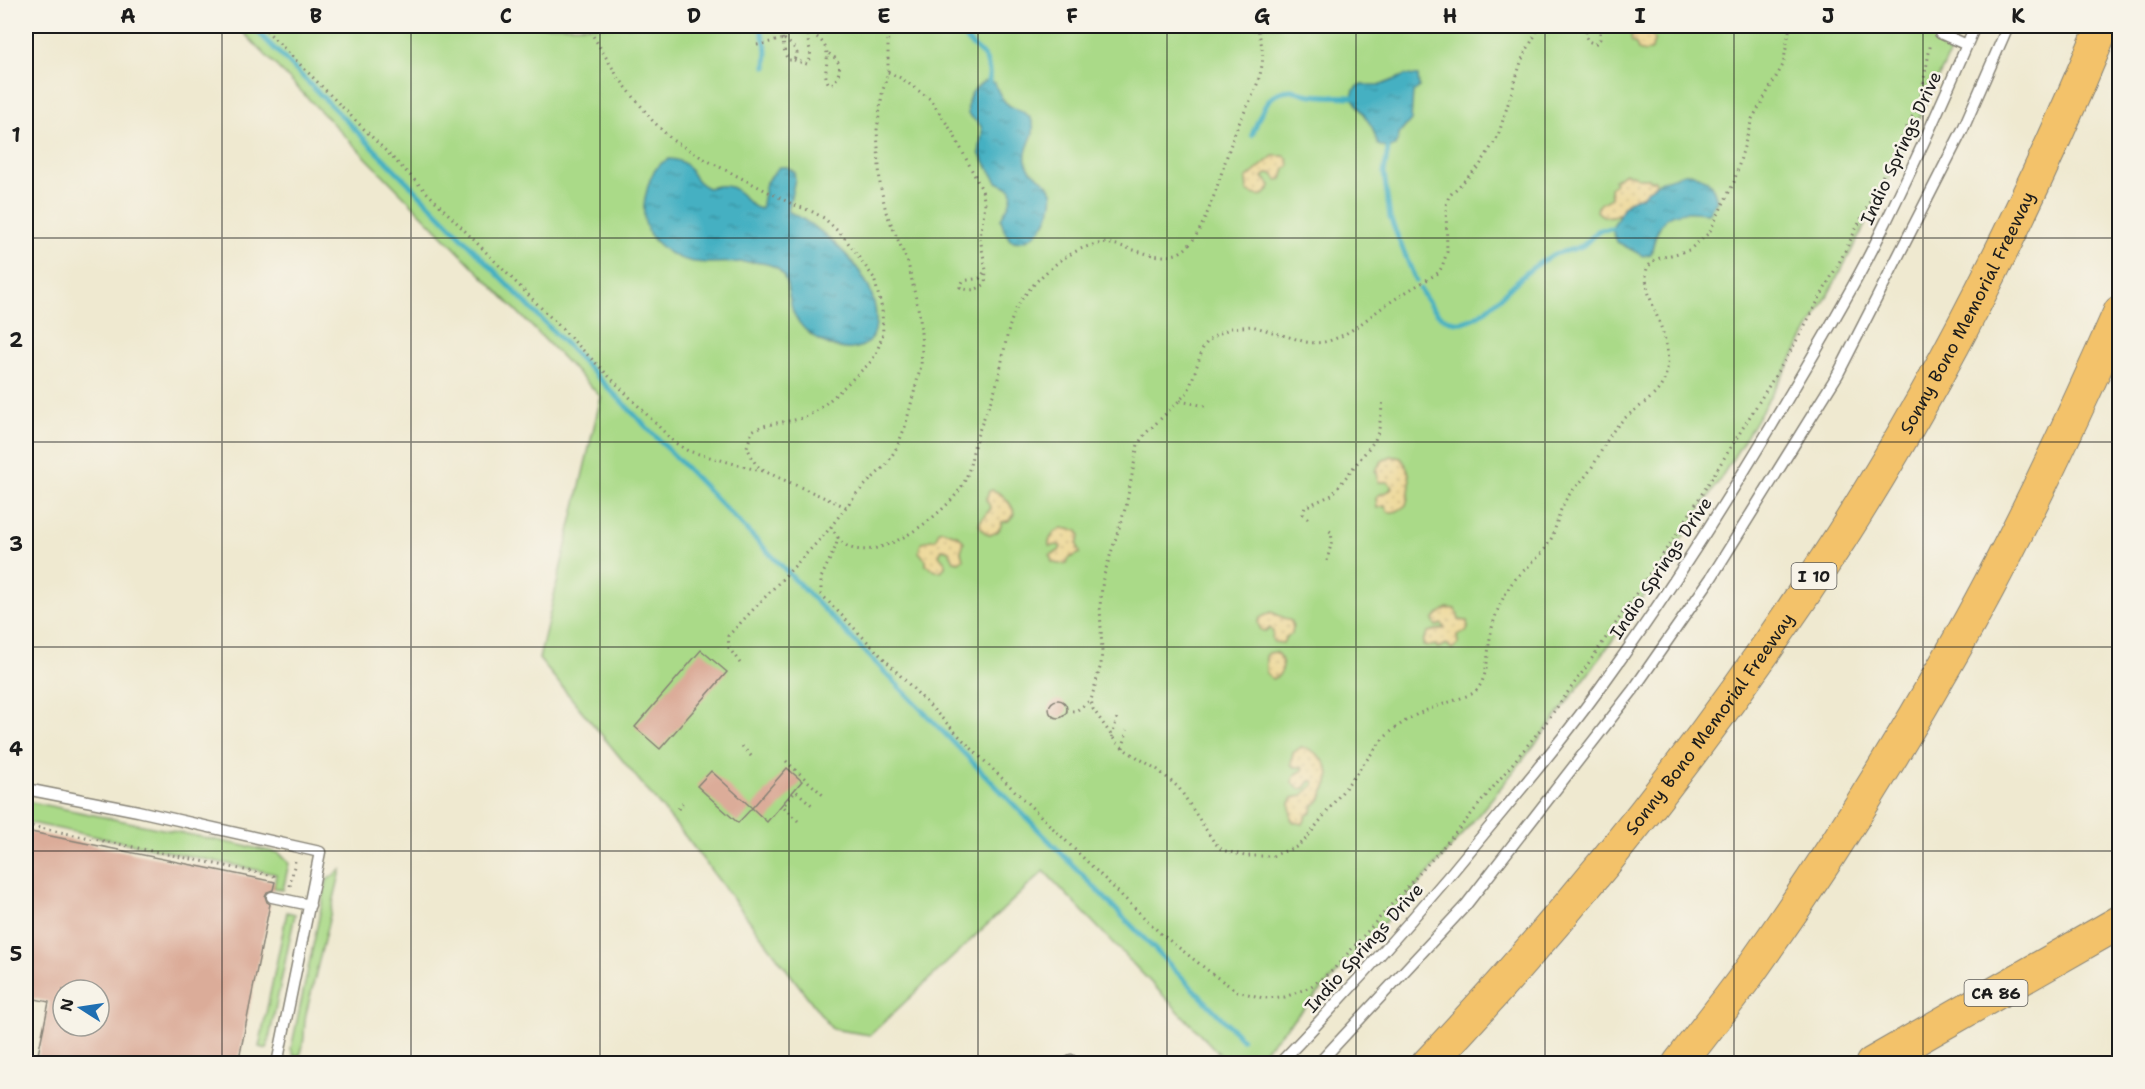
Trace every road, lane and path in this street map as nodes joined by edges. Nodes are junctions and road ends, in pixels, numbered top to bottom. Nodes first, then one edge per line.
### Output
1 (262, 26) edge
2 (587, 26) edge
3 (781, 26) edge
4 (888, 26) edge
5 (1257, 26) edge
6 (1539, 26) edge
7 (1588, 26) edge
8 (1599, 26) edge
9 (1790, 26) edge
10 (1975, 26) edge
11 (2008, 26) edge
12 (2103, 26) edge
13 (1936, 36) joint
14 (784, 39) junction
15 (757, 45) dead end
16 (1967, 45) junction
17 (828, 53) junction
18 (794, 60) junction
19 (888, 72) junction
20 (986, 270) junction
21 (2120, 312) edge
22 (1383, 400) dead end
23 (1180, 401) junction
24 (1205, 406) dead end
25 (766, 472) junction
26 (846, 507) junction
27 (1308, 519) dead end
28 (831, 527) junction
29 (1328, 530) dead end
30 (837, 537) junction
31 (1327, 561) dead end
32 (740, 663) dead end
33 (1091, 700) junction
34 (1066, 711) dead end
35 (1117, 718) dead end
36 (1127, 730) dead end
37 (1112, 737) junction
38 (742, 746) dead end
39 (1123, 748) junction
40 (752, 757) dead end
41 (786, 761) dead end
42 (26, 789) edge
43 (824, 796) dead end
44 (684, 802) dead end
45 (813, 806) dead end
46 (678, 809) dead end
47 (798, 821) dead end
48 (26, 825) edge
49 (294, 870) dead end
50 (273, 882) dead end
51 (289, 891) dead end
52 (272, 897) dead end
53 (310, 905) junction
54 (2120, 922) edge
55 (278, 1058) edge
56 (26, 1059) edge
57 (31, 1064) edge
58 (283, 1064) edge
59 (1279, 1064) edge
60 (1318, 1064) edge
61 (1428, 1064) edge
62 (1679, 1064) edge
63 (1872, 1064) edge

1 - 25 path
2 - 25 path
3 - 14 path
4 - 19 path
5 - 30 path
6 - 23 path
7 - 8 path
9 - 39 path
10 - 16 lane, Indio Springs Drive
11 - 60 lane
12 - 61 highway, Sonny Bono Memorial Freeway / I 10
13 - 16 lane
13 - 30 path
14 - 15 path
14 - 18 path
14 - 18 path
16 - 59 lane, Indio Springs Drive
17 - 17 path
17 - 18 path
19 - 20 path
19 - 26 path
20 - 20 path
21 - 62 highway
22 - 27 path
23 - 24 path
23 - 33 path
25 - 26 path
26 - 28 path
28 - 30 path
28 - 32 path
29 - 31 path
33 - 34 path
33 - 37 path
35 - 37 path
36 - 39 path
37 - 39 path
38 - 40 path
41 - 43 path
42 - 53 lane
44 - 46 path
45 - 47 path
48 - 50 path
49 - 51 path
52 - 53 lane
53 - 55 lane
54 - 63 highway, CA 86
55 - 58 lane
56 - 57 path

